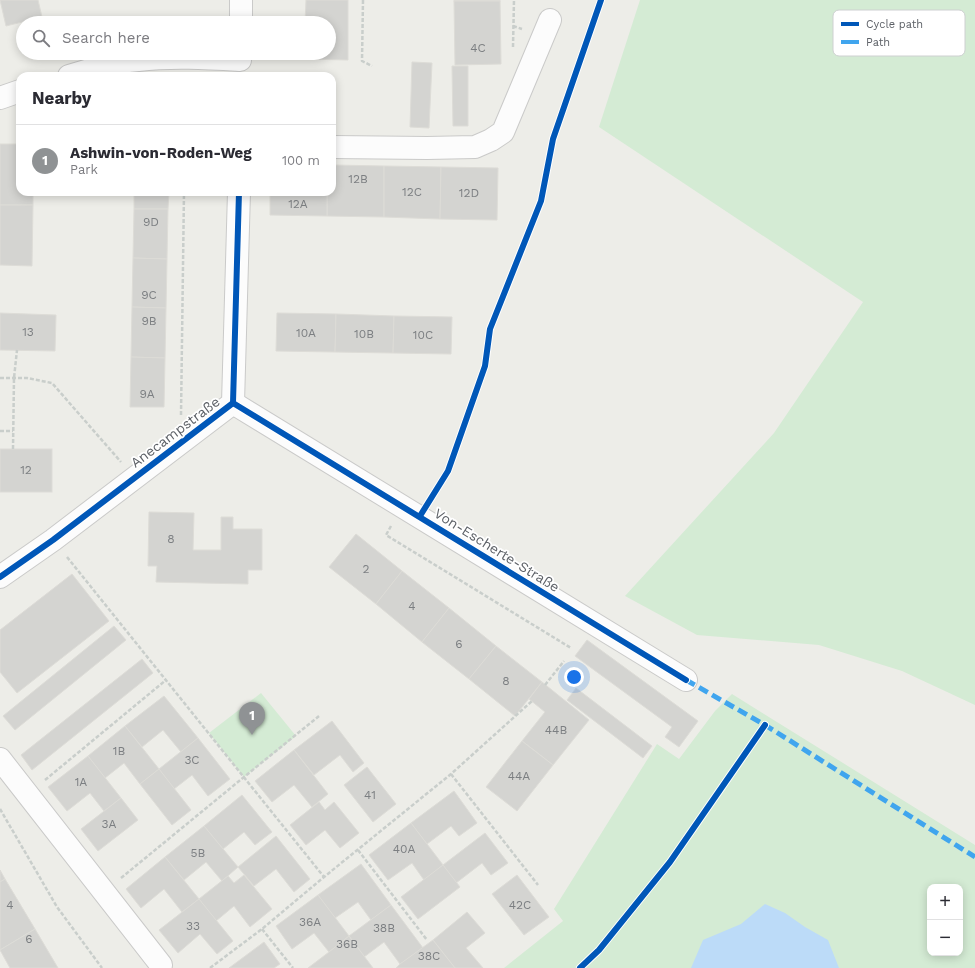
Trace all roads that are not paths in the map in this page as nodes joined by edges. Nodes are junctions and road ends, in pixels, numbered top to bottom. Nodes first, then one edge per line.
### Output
1 (241, 0) edge
2 (240, 16) edge
3 (550, 20) dead end
4 (137, 60) edge
5 (209, 60) edge
6 (240, 63) edge
7 (82, 72) edge
8 (16, 93) edge
9 (0, 98) edge
10 (336, 147) edge
11 (239, 196) edge
12 (233, 403) junction
13 (0, 577) edge
14 (686, 680) dead end
15 (0, 759) edge
16 (161, 965) dead end

1 - 2 street
3 - 10 street
4 - 7 street
5 - 6 street
8 - 9 street
11 - 12 street, Anecampstraße
12 - 13 street, Anecampstraße
12 - 14 street, Von-Escherte-Straße
15 - 16 street

